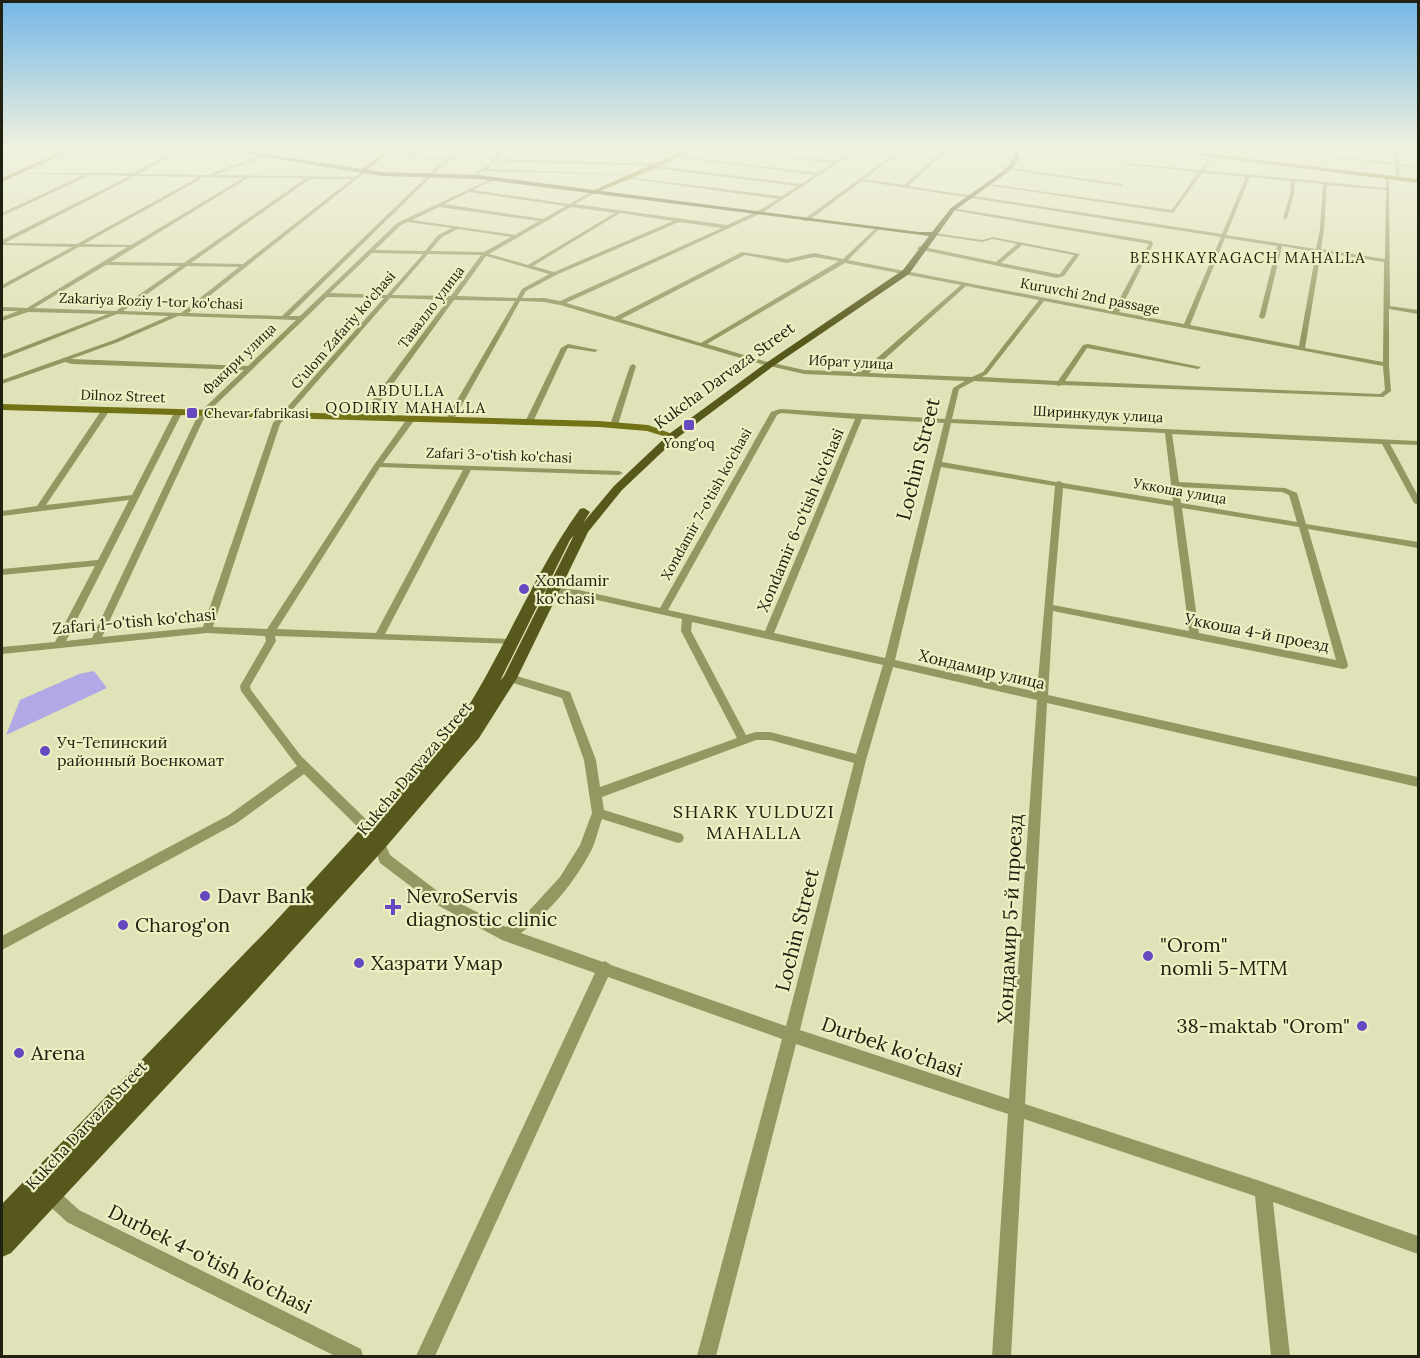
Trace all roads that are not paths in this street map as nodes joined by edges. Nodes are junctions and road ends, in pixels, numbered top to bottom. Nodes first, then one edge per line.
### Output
1 (63, 211) edge
2 (138, 211) edge
3 (189, 211) edge
4 (262, 211) edge
5 (314, 211) edge
6 (395, 211) edge
7 (424, 211) edge
8 (483, 211) edge
9 (559, 211) edge
10 (615, 211) edge
11 (747, 211) edge
12 (762, 211) edge
13 (818, 211) edge
14 (945, 211) edge
15 (952, 211) edge
16 (961, 211) edge
17 (1069, 211) edge
18 (1233, 211) edge
19 (1287, 211) edge
20 (1323, 211) edge
21 (1386, 211) edge
22 (619, 212) junction
23 (759, 213) junction
24 (1285, 218) dead end
25 (807, 219) junction
26 (405, 220) junction
27 (543, 220) junction
28 (679, 220) junction
29 (729, 227) junction
30 (456, 228) junction
31 (877, 228) junction
32 (931, 235) junction
33 (1223, 235) junction
34 (514, 236) junction
35 (2, 243) edge
36 (1021, 243) junction
37 (1280, 244) junction
38 (75, 245) junction
39 (131, 246) junction
40 (922, 249) junction
41 (1317, 250) junction
42 (371, 251) junction
43 (427, 252) junction
44 (485, 254) junction
45 (844, 261) junction
46 (1386, 261) junction
47 (104, 263) junction
48 (997, 264) junction
49 (186, 265) junction
50 (244, 266) junction
51 (528, 267) junction
52 (903, 272) junction
53 (554, 274) junction
54 (965, 284) junction
55 (2, 287) edge
56 (326, 295) junction
57 (388, 297) junction
58 (452, 298) junction
59 (519, 299) junction
60 (1042, 299) junction
61 (561, 303) junction
62 (1386, 307) junction
63 (2, 309) edge
64 (29, 309) junction
65 (118, 312) junction
66 (1419, 312) edge
67 (1115, 313) junction
68 (181, 314) junction
69 (284, 317) junction
70 (1262, 317) dead end
71 (300, 318) junction
72 (2, 319) edge
73 (614, 320) junction
74 (1186, 327) junction
75 (701, 345) junction
76 (1302, 349) junction
77 (595, 350) dead end
78 (2, 357) edge
79 (66, 360) junction
80 (766, 364) junction
81 (1386, 365) junction
82 (633, 366) dead end
83 (1198, 367) dead end
84 (248, 368) junction
85 (862, 375) junction
86 (970, 380) junction
87 (2, 382) edge
88 (1059, 384) junction
89 (2, 407) edge
90 (106, 410) junction
91 (178, 412) junction
92 (777, 412) joint
93 (203, 413) junction
94 (284, 415) junction
95 (364, 416) junction
96 (859, 417) junction
97 (412, 418) junction
98 (450, 419) junction
99 (948, 421) junction
100 (530, 422) junction
101 (614, 425) junction
102 (1168, 430) junction
103 (668, 435) junction
104 (1385, 442) junction
105 (1419, 443) edge
106 (937, 464) junction
107 (378, 465) junction
108 (468, 468) junction
109 (619, 473) junction
110 (1059, 483) junction
111 (1175, 484) junction
112 (136, 497) junction
113 (1419, 503) edge
114 (1176, 504) junction
115 (40, 508) junction
116 (2, 513) edge
117 (1304, 526) junction
118 (1419, 545) edge
119 (103, 562) junction
120 (2, 572) edge
121 (545, 589) junction
122 (1048, 607) junction
123 (662, 612) junction
124 (687, 618) junction
125 (207, 630) junction
126 (270, 632) junction
127 (1194, 634) junction
128 (768, 635) junction
129 (379, 636) junction
130 (96, 640) junction
131 (513, 642) junction
132 (60, 643) junction
133 (2, 651) edge
134 (889, 663) junction
135 (510, 678) junction
136 (1042, 699) junction
137 (743, 739) junction
138 (860, 760) junction
139 (305, 766) junction
140 (1419, 782) edge
141 (596, 795) junction
142 (598, 813) junction
143 (375, 837) junction
144 (678, 838) dead end
145 (507, 935) junction
146 (2, 943) edge
147 (605, 968) junction
148 (791, 1035) junction
149 (1018, 1111) junction
150 (44, 1190) junction
151 (1263, 1190) junction
152 (2, 1221) edge
153 (2, 1244) edge
154 (1419, 1245) edge
155 (354, 1356) edge
156 (425, 1356) edge
157 (706, 1356) edge
158 (1001, 1356) edge
159 (1280, 1356) edge

1 - 35 street
2 - 38 street
3 - 39 street
4 - 49 street
5 - 50 street
6 - 69 street
7 - 26 street, Факири улица
8 - 27 street
9 - 27 street, Тавалло улица
10 - 22 street
11 - 23 main road
12 - 23 street
13 - 25 street
14 - 32 main road, Kukcha Darvaza Street
15 - 32 main road, Kukcha Darvaza Street
16 - 67 street
17 - 33 street
18 - 33 street
19 - 24 street
20 - 41 street
21 - 46 street
22 - 28 street
22 - 51 street
23 - 25 main road
23 - 29 street
25 - 31 main road
26 - 30 street
26 - 42 street, Факири улица
27 - 34 street, Тавалло улица
28 - 29 street
28 - 53 street
29 - 61 street
30 - 34 street
30 - 43 street, G'ulom Zafariy ko'chasi
31 - 32 main road
31 - 45 street
32 - 36 street
32 - 40 main road, Kukcha Darvaza Street
33 - 37 street
33 - 74 street
34 - 44 street, Тавалло улица
35 - 38 street
36 - 48 street
36 - 48 street
37 - 41 street
37 - 70 street
38 - 39 street
38 - 55 street
39 - 47 street
40 - 48 street
40 - 52 main road, Kukcha Darvaza Street
41 - 46 street
41 - 76 street
42 - 43 street
42 - 56 street, Факири улица
43 - 44 street
43 - 57 street, G'ulom Zafariy ko'chasi
44 - 51 street
44 - 58 street, Тавалло улица
45 - 52 street, Kuruvchi 2nd passage
45 - 73 street, Kuruvchi 2nd passage
45 - 75 street
46 - 62 street
47 - 49 street
47 - 64 street
49 - 50 street
49 - 65 street
50 - 68 street
51 - 53 street
52 - 54 street, Kuruvchi 2nd passage
52 - 80 main road, Kukcha Darvaza Street
53 - 59 street
54 - 60 street, Kuruvchi 2nd passage
54 - 85 street
56 - 57 street, Ибрат улица
56 - 71 street, Факири улица
57 - 58 street, Ибрат улица
57 - 94 street, G'ulom Zafariy ko'chasi
58 - 59 street, Ибрат улица
58 - 95 street, Тавалло улица
59 - 61 street, Ибрат улица
59 - 98 street
60 - 67 street, Kuruvchi 2nd passage
60 - 86 street, Lochin Street
61 - 73 street, Ибрат улица
62 - 66 street
62 - 81 street
63 - 64 street, Zakariya Roziy 1-tor ko'chasi
64 - 65 street, Zakariya Roziy 1-tor ko'chasi
64 - 72 street
65 - 68 street, Zakariya Roziy 1-tor ko'chasi
65 - 78 street
67 - 74 street, Kuruvchi 2nd passage
68 - 69 street, Zakariya Roziy 1-tor ko'chasi
68 - 79 street
69 - 71 street, Zakariya Roziy 1-tor ko'chasi
71 - 84 street, Факири улица
73 - 75 street, Ибрат улица
74 - 76 street, Kuruvchi 2nd passage
75 - 80 street, Ибрат улица
76 - 81 street, Kuruvchi 2nd passage
77 - 100 street
79 - 84 street
79 - 87 street
80 - 85 street, Ибрат улица
80 - 103 main road, Kukcha Darvaza Street
81 - 88 street, Ибрат улица
82 - 101 street
83 - 88 street
84 - 93 street, Факири улица
85 - 86 street, Ибрат улица
86 - 88 street, Ибрат улица
86 - 99 street, Lochin Street
89 - 90 street, Dilnoz Street
90 - 91 street, Dilnoz Street
90 - 115 street
91 - 93 street, Dilnoz Street
91 - 112 street
92 - 96 street, Ширинкудук улица
92 - 123 street, Xondamir 7-o'tish ko'chasi
93 - 94 street, Dilnoz Street
93 - 130 street, Факири улица
94 - 95 street, Dilnoz Street
94 - 125 street, G'ulom Zafariy ko'chasi
95 - 97 street, Dilnoz Street
96 - 99 street, Ширинкудук улица
96 - 128 street, Xondamir 6-o'tish ko'chasi
97 - 98 street, Dilnoz Street
97 - 107 street
98 - 100 street, Dilnoz Street
99 - 102 street, Ширинкудук улица
99 - 106 street, Lochin Street
100 - 101 street, Dilnoz Street
101 - 103 street, Dilnoz Street
102 - 104 street, Ширинкудук улица
102 - 111 street
103 - 109 main road, Kukcha Darvaza Street
103 - 121 main road, Kukcha Darvaza Street
104 - 105 street, Ширинкудук улица
104 - 113 street
106 - 110 street, Уккоша улица
106 - 134 street, Lochin Street
107 - 108 street, Zafari 3-o'tish ko'chasi
107 - 126 street
108 - 109 street, Zafari 3-o'tish ko'chasi
108 - 129 street
109 - 121 main road, Kukcha Darvaza Street
110 - 114 street, Уккоша улица
110 - 122 street, Хондамир 5-й проезд
111 - 114 street
111 - 117 street, Уккоша 4-й проезд
112 - 115 street
112 - 119 street
114 - 117 street, Уккоша улица
114 - 127 street
115 - 116 street
117 - 118 street, Уккоша улица
117 - 127 street, Уккоша 4-й проезд
119 - 120 street
119 - 132 street
121 - 123 street, Хондамир улица
121 - 131 main road, Kukcha Darvaza Street
121 - 135 main road, Kukcha Darvaza Street
122 - 127 street, Уккоша 4-й проезд
122 - 136 street, Хондамир 5-й проезд
123 - 124 street, Хондамир улица
124 - 128 street, Хондамир улица
124 - 137 street
125 - 126 street, Zafari 1-o'tish ko'chasi
125 - 130 street, Zafari 1-o'tish ko'chasi
126 - 129 street, Zafari 1-o'tish ko'chasi
126 - 139 street
128 - 134 street, Хондамир улица
129 - 131 street, Zafari 1-o'tish ko'chasi
130 - 132 street, Zafari 1-o'tish ko'chasi
131 - 143 main road, Kukcha Darvaza Street
132 - 133 street, Zafari 1-o'tish ko'chasi
134 - 136 street, Хондамир улица
134 - 138 street, Lochin Street
135 - 141 street
135 - 143 main road, Kukcha Darvaza Street
136 - 140 street, Хондамир улица
136 - 149 street, Хондамир 5-й проезд
137 - 138 street
137 - 141 street
138 - 148 street, Lochin Street
139 - 143 street
139 - 146 street
141 - 142 street
142 - 144 street
142 - 145 street
143 - 145 street, Durbek ko'chasi
143 - 150 main road, Kukcha Darvaza Street
145 - 147 street, Durbek ko'chasi
147 - 148 street, Durbek ko'chasi
147 - 156 street
148 - 149 street, Durbek ko'chasi
148 - 157 street, Lochin Street
149 - 151 street, Durbek ko'chasi
149 - 158 street, Хондамир 5-й проезд
150 - 152 main road, Kukcha Darvaza Street
150 - 153 main road, Kukcha Darvaza Street
150 - 155 street, Durbek 4-o'tish ko'chasi
151 - 154 street, Durbek ko'chasi
151 - 159 street

